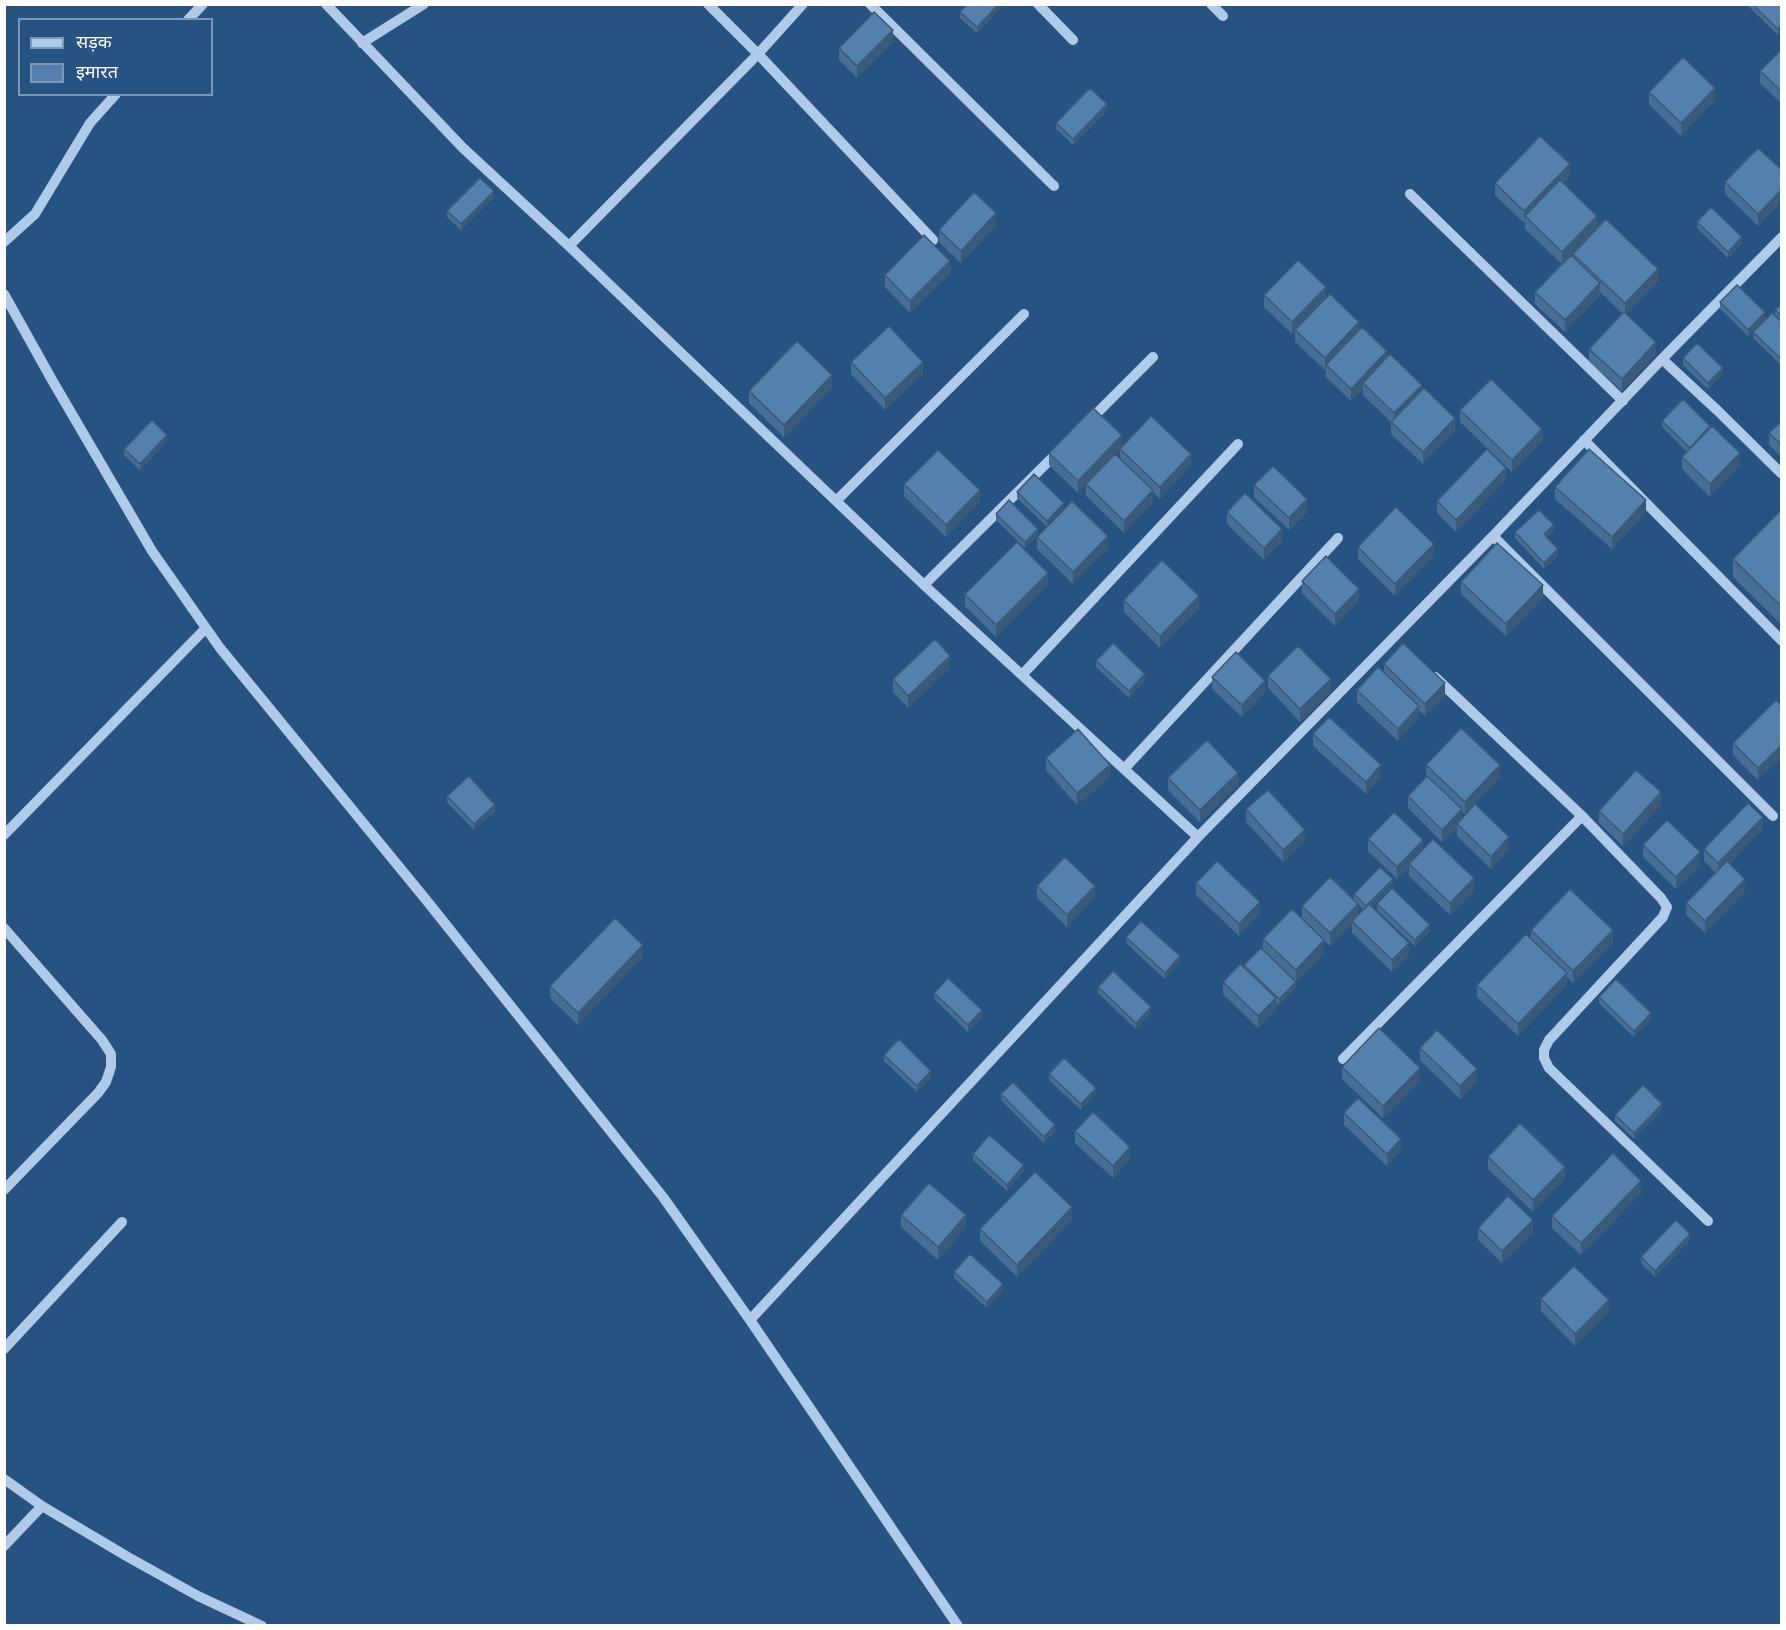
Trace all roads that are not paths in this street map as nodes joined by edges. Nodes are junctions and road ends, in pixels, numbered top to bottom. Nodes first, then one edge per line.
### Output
1 (203, 4) edge
2 (326, 4) edge
3 (424, 4) edge
4 (708, 4) edge
5 (803, 4) edge
6 (870, 4) edge
7 (1038, 4) edge
8 (1211, 4) edge
9 (1223, 16) dead end
10 (190, 18) edge
11 (1073, 40) dead end
12 (362, 43) junction
13 (758, 54) junction
14 (114, 96) edge
15 (1054, 186) dead end
16 (1410, 194) dead end
17 (1782, 237) edge
18 (933, 240) edge
19 (4, 242) edge
20 (569, 246) junction
21 (4, 294) edge
22 (1024, 314) dead end
23 (1153, 357) dead end
24 (1662, 358) junction
25 (1623, 400) junction
26 (1077, 433) edge
27 (1584, 440) junction
28 (1068, 441) edge
29 (1238, 444) dead end
30 (1782, 474) edge
31 (836, 501) junction
32 (1493, 536) junction
33 (1338, 538) dead end
34 (924, 585) junction
35 (206, 628) junction
36 (1393, 637) junction
37 (1782, 641) edge
38 (1402, 645) edge
39 (1428, 670) edge
40 (1022, 675) junction
41 (1124, 769) junction
42 (1582, 816) junction
43 (1773, 816) dead end
44 (4, 835) edge
45 (1198, 837) junction
46 (4, 928) edge
47 (1343, 1059) dead end
48 (4, 1190) edge
49 (1708, 1221) dead end
50 (122, 1222) dead end
51 (750, 1320) junction
52 (4, 1349) edge
53 (4, 1479) edge
54 (42, 1506) junction
55 (4, 1546) edge
56 (262, 1626) edge
57 (958, 1626) edge

1 - 10 street
2 - 12 street
3 - 12 street
4 - 13 street
5 - 13 street
6 - 15 street
7 - 11 street
8 - 9 street
12 - 20 street
13 - 18 street
13 - 20 street
14 - 19 street
16 - 25 street
17 - 24 street
20 - 31 street
21 - 35 street
22 - 31 street
23 - 26 street
24 - 25 street
24 - 30 street
25 - 27 street
27 - 32 street
27 - 37 street
28 - 34 street
29 - 40 street
31 - 34 street
32 - 36 street
32 - 43 street
33 - 41 street
34 - 40 street
35 - 44 street
35 - 51 street
36 - 38 street
36 - 45 street
39 - 42 street
40 - 41 street
41 - 45 street
42 - 47 street
42 - 49 street
45 - 51 street
46 - 48 street
50 - 52 street
51 - 57 street
53 - 54 street
54 - 55 street
54 - 56 street

